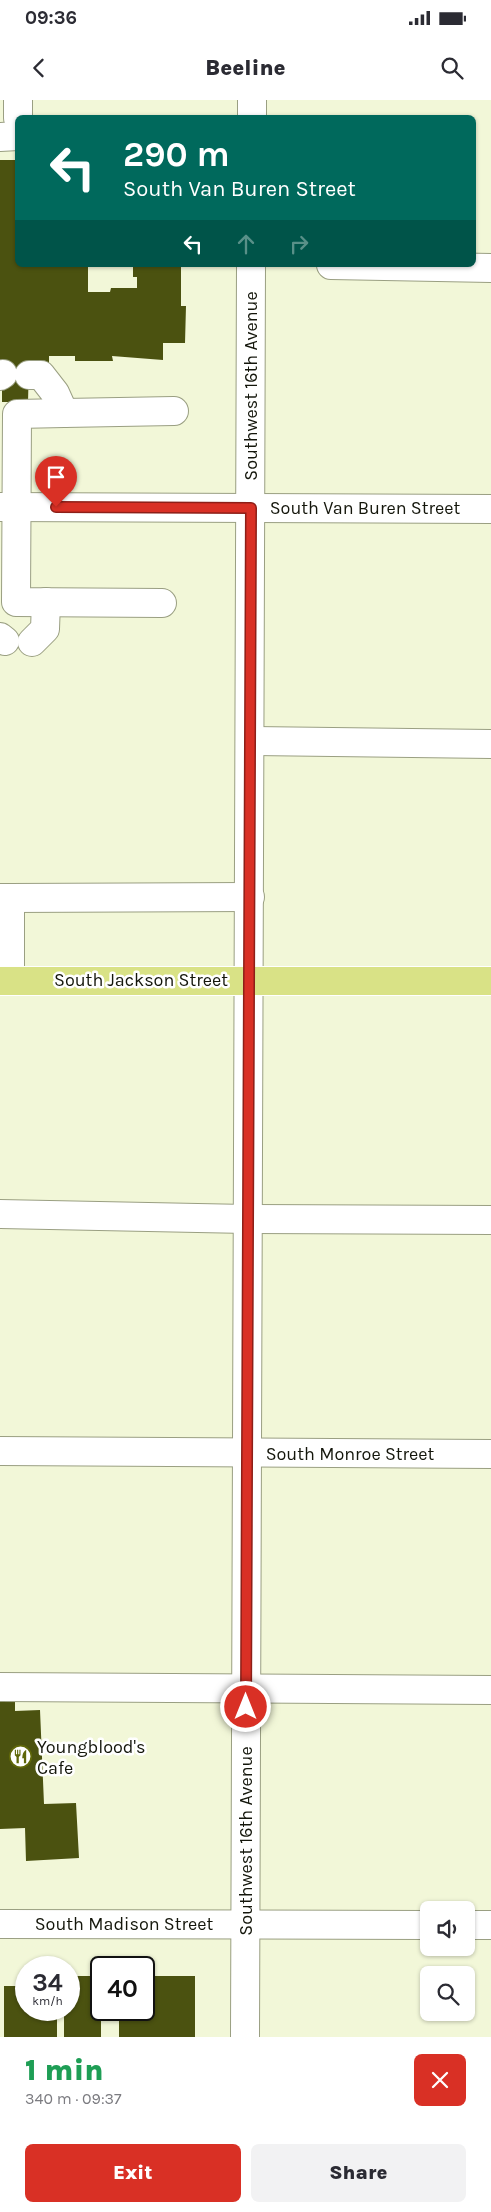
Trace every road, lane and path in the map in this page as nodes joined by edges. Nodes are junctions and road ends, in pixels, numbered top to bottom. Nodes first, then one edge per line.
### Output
1 (18, 100) edge
2 (252, 100) edge
3 (18, 115) edge
4 (252, 115) edge
5 (0, 136) edge
6 (15, 136) edge
7 (251, 267) edge
8 (438, 267) edge
9 (491, 268) edge
10 (10, 375) edge
11 (174, 411) dead end
12 (64, 413) junction
13 (9, 414) edge
14 (9, 507) edge
15 (251, 508) junction
16 (491, 508) edge
17 (8, 602) edge
18 (46, 602) junction
19 (162, 603) dead end
20 (32, 642) dead end
21 (251, 741) junction
22 (491, 744) edge
23 (250, 897) junction
24 (5, 898) edge
25 (249, 980) junction
26 (5, 981) edge
27 (491, 981) edge
28 (0, 1214) edge
29 (247, 1219) junction
30 (491, 1220) edge
31 (0, 1451) edge
32 (247, 1454) junction
33 (491, 1454) edge
34 (0, 1687) edge
35 (246, 1687) junction
36 (491, 1690) edge
37 (0, 1924) edge
38 (245, 1925) junction
39 (420, 1925) edge
40 (475, 1925) edge
41 (491, 1926) edge
42 (245, 2037) edge

1 - 3 street
2 - 4 street
5 - 6 street
7 - 15 street, Southwest 16th Avenue
8 - 9 street
10 - 12 street
11 - 12 street
12 - 13 street
13 - 14 street
14 - 15 street, South Van Buren Street
14 - 17 street
15 - 16 street, South Van Buren Street
15 - 21 street, Southwest 16th Avenue
17 - 18 street
18 - 19 street
18 - 20 street
21 - 22 street
21 - 23 street, Southwest 16th Avenue
23 - 24 street
23 - 25 street, Southwest 16th Avenue
24 - 26 street
25 - 26 main road, South Jackson Street
25 - 27 main road, South Jackson Street
25 - 29 street, Southwest 16th Avenue
28 - 29 street
29 - 30 street
29 - 32 street, Southwest 16th Avenue
31 - 32 street, South Monroe Street
32 - 33 street, South Monroe Street
32 - 35 street, Southwest 16th Avenue
34 - 35 street
35 - 36 street
35 - 38 street, Southwest 16th Avenue
37 - 38 street, South Madison Street
38 - 39 street, South Madison Street
38 - 42 street, Southwest 16th Avenue
40 - 41 street

